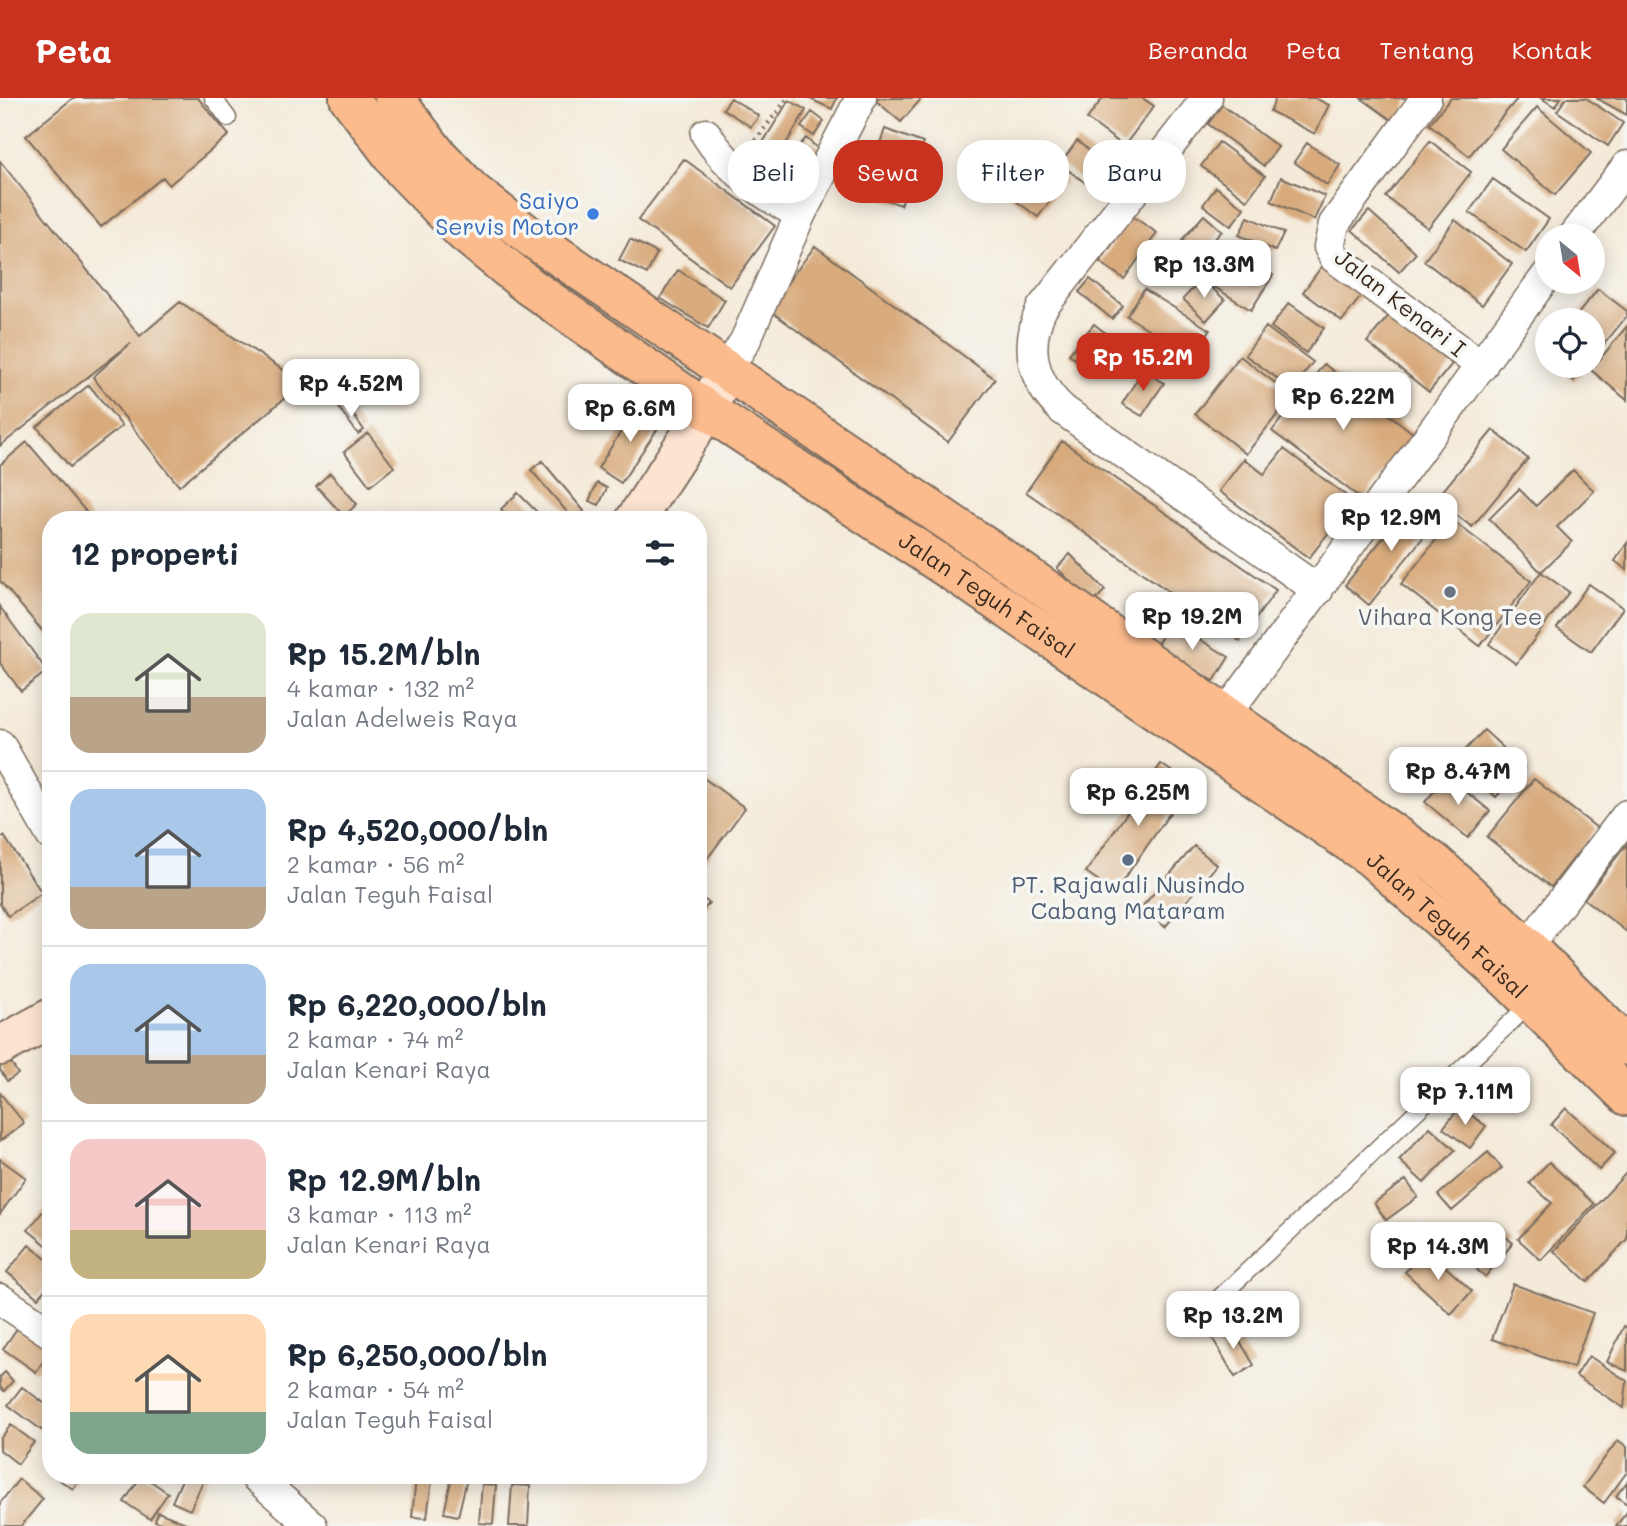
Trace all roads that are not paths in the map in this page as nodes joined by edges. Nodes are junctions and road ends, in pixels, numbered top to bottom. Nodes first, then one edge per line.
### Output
1 (213, 98) edge
2 (349, 98) edge
3 (394, 98) edge
4 (861, 98) edge
5 (1207, 98) edge
6 (1426, 98) edge
7 (228, 118) dead end
8 (706, 134) dead end
9 (1627, 166) edge
10 (801, 213) junction
11 (1583, 224) edge
12 (1535, 292) edge
13 (1482, 366) junction
14 (726, 371) junction
15 (707, 410) junction
16 (641, 511) edge
17 (1318, 590) junction
18 (1092, 621) junction
19 (1069, 651) junction
20 (1225, 713) junction
21 (0, 745) edge
22 (1204, 745) junction
23 (1627, 815) edge
24 (42, 819) edge
25 (1528, 947) junction
26 (1531, 1003) junction
27 (42, 1023) edge
28 (0, 1046) edge
29 (1627, 1046) edge
30 (1627, 1096) edge
31 (0, 1299) edge
32 (1200, 1317) dead end
33 (42, 1327) edge
34 (264, 1484) edge
35 (312, 1526) edge

1 - 7 lane
2 - 15 highway, Jalan Teguh Faisal
3 - 14 highway, Jalan Teguh Faisal
4 - 10 street
5 - 17 street
6 - 13 street, Jalan Kenari I
8 - 10 street
9 - 11 street
10 - 14 street
12 - 13 street
13 - 17 street
14 - 15 main road
14 - 18 highway, Jalan Teguh Faisal
15 - 16 main road
15 - 19 highway, Jalan Teguh Faisal
17 - 20 street
18 - 19 highway
18 - 20 highway, Jalan Teguh Faisal
19 - 22 highway, Jalan Teguh Faisal
20 - 22 street
20 - 25 highway, Jalan Teguh Faisal
21 - 24 street
22 - 26 highway, Jalan Teguh Faisal
23 - 25 street
25 - 29 highway, Jalan Teguh Faisal
26 - 30 highway, Jalan Teguh Faisal
26 - 32 lane
27 - 28 main road
31 - 33 street
34 - 35 street

